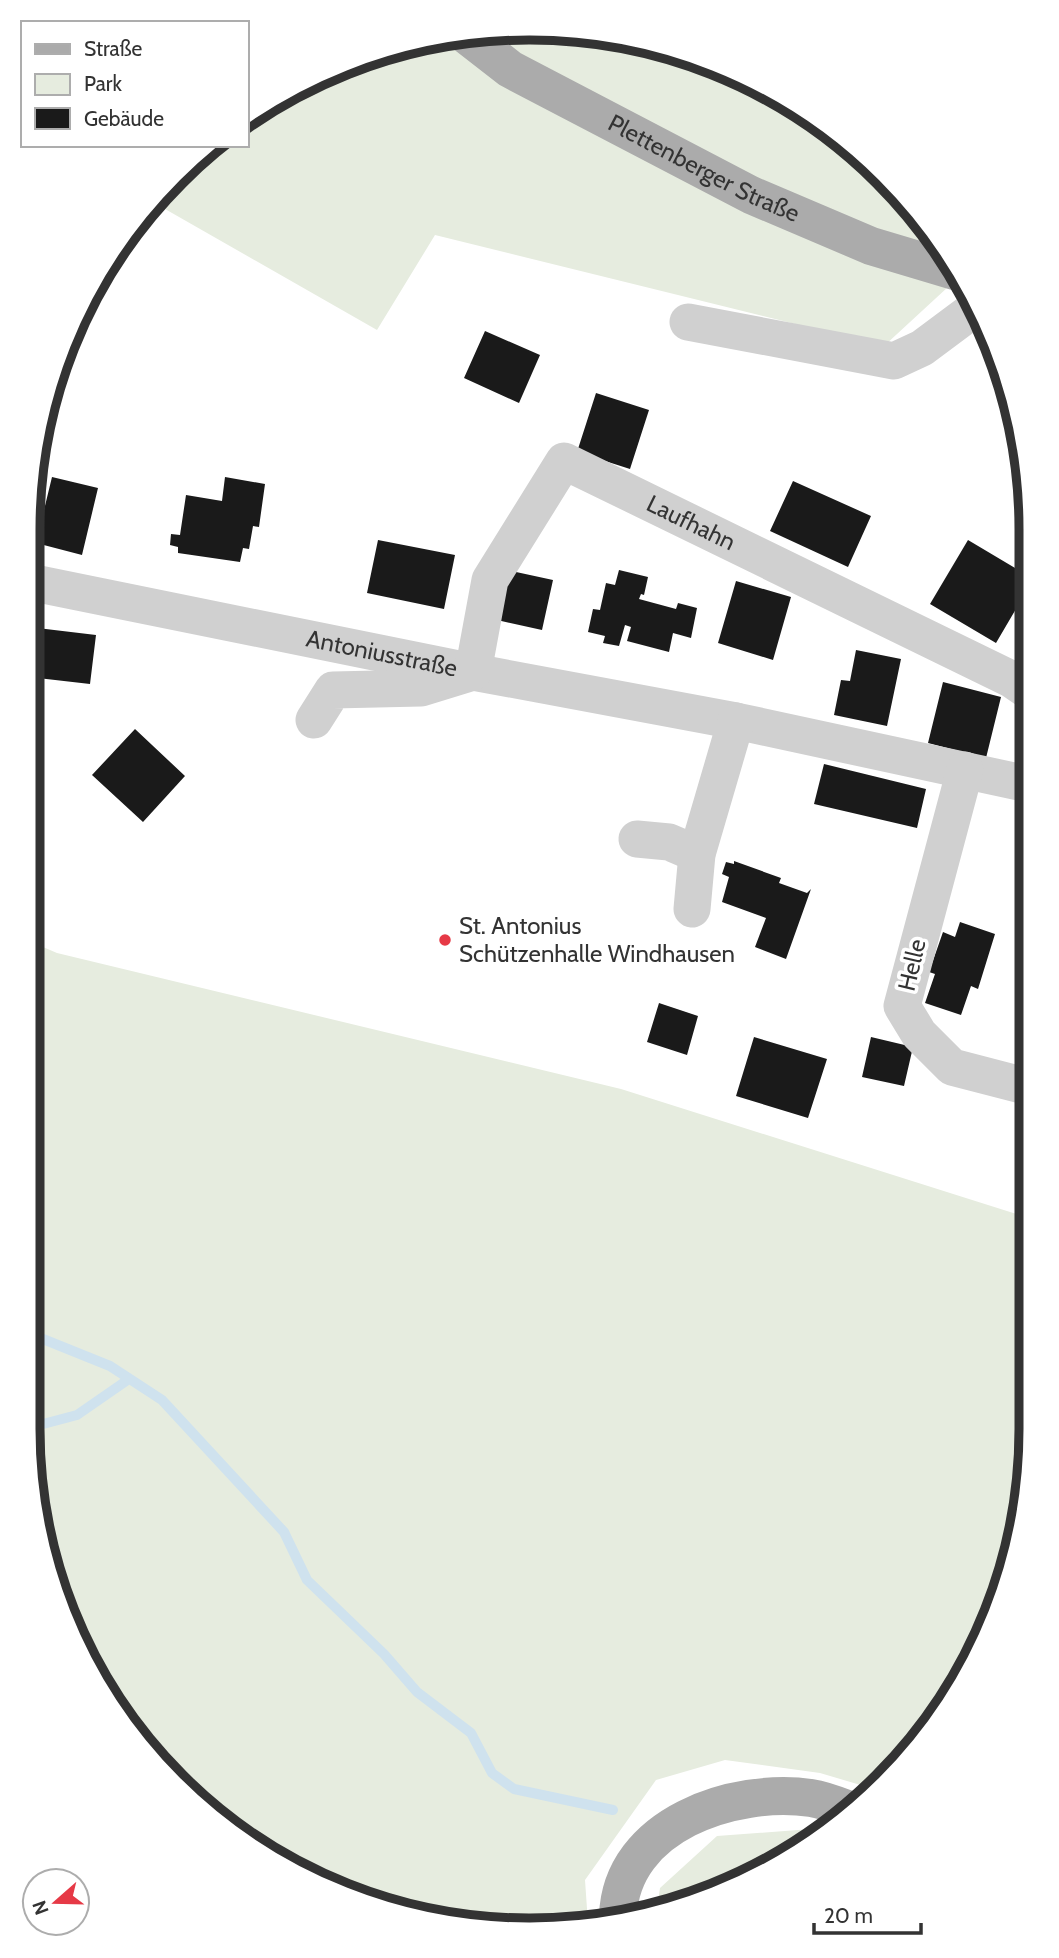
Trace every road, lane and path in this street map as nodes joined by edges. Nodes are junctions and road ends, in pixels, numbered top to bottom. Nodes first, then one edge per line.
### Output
1 (477, 43) edge
2 (942, 267) edge
3 (968, 313) edge
4 (688, 322) dead end
5 (40, 584) edge
6 (473, 672) junction
7 (1019, 684) edge
8 (314, 720) dead end
9 (736, 720) junction
10 (965, 771) junction
11 (1019, 782) edge
12 (637, 839) dead end
13 (697, 854) junction
14 (692, 909) dead end
15 (1019, 1085) edge
16 (839, 1807) edge
17 (620, 1909) edge

1 - 2 main road, Plettenberger Straße
3 - 4 street
5 - 6 street, Antoniusstraße
6 - 7 street, Laufhahn
6 - 8 street
6 - 9 street, Antoniusstraße
9 - 10 street, Antoniusstraße
9 - 13 street
10 - 11 street, Antoniusstraße
10 - 15 street, Helle
12 - 13 street
13 - 14 street
16 - 17 main road

